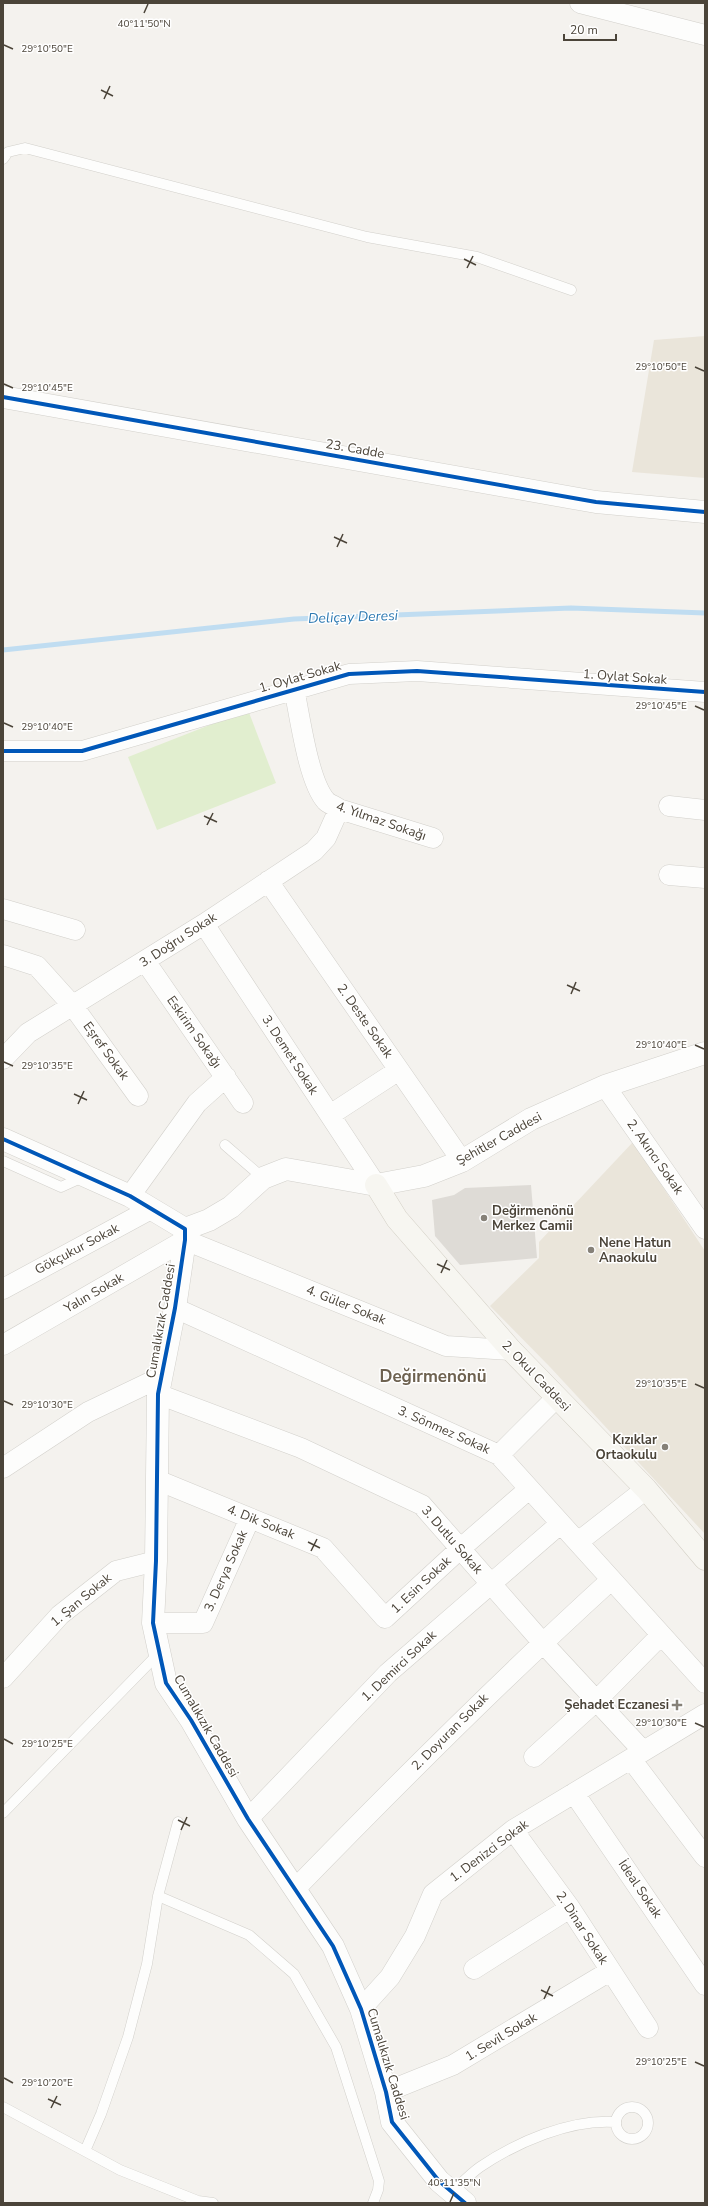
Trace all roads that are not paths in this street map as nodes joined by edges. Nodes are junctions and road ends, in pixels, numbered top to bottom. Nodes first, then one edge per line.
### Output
1 (580, 3) edge
2 (643, 10) edge
3 (705, 35) edge
4 (3, 159) edge
5 (571, 290) dead end
6 (3, 397) edge
7 (705, 512) edge
8 (294, 689) junction
9 (705, 692) edge
10 (3, 751) edge
11 (669, 806) dead end
12 (339, 809) junction
13 (705, 810) edge
14 (434, 838) dead end
15 (669, 875) dead end
16 (705, 878) edge
17 (268, 881) junction
18 (3, 909) edge
19 (204, 924) junction
20 (75, 930) dead end
21 (3, 955) edge
22 (145, 961) junction
23 (74, 1006) junction
24 (705, 1053) edge
25 (3, 1059) edge
26 (399, 1070) junction
27 (226, 1077) junction
28 (605, 1086) junction
29 (138, 1096) dead end
30 (244, 1103) dead end
31 (330, 1115) junction
32 (3, 1139) edge
33 (225, 1145) dead end
34 (3, 1161) edge
35 (462, 1161) junction
36 (85, 1176) junction
37 (263, 1178) junction
38 (376, 1185) junction
39 (130, 1196) junction
40 (151, 1209) junction
41 (705, 1229) edge
42 (185, 1235) junction
43 (3, 1289) edge
44 (175, 1308) junction
45 (3, 1345) edge
46 (511, 1350) junction
47 (160, 1385) junction
48 (557, 1397) junction
49 (499, 1455) junction
50 (3, 1468) edge
51 (157, 1480) junction
52 (529, 1489) junction
53 (646, 1489) junction
54 (250, 1518) junction
55 (560, 1524) junction
56 (578, 1542) junction
57 (461, 1548) junction
58 (705, 1559) edge
59 (156, 1561) junction
60 (611, 1580) junction
61 (491, 1585) junction
62 (385, 1618) joint
63 (153, 1623) junction
64 (661, 1635) junction
65 (542, 1642) junction
66 (159, 1653) junction
67 (3, 1678) edge
68 (705, 1683) edge
69 (596, 1701) junction
70 (705, 1714) edge
71 (637, 1755) junction
72 (534, 1757) dead end
73 (574, 1792) junction
74 (3, 1812) edge
75 (248, 1819) junction
76 (178, 1822) dead end
77 (513, 1830) junction
78 (705, 1857) edge
79 (295, 1889) junction
80 (158, 1896) junction
81 (570, 1908) junction
82 (474, 1968) dead end
83 (610, 1971) junction
84 (705, 1985) edge
85 (361, 2009) junction
86 (648, 2028) dead end
87 (386, 2092) junction
88 (3, 2107) edge
89 (616, 2122) dead end
90 (85, 2151) junction
91 (459, 2198) edge
92 (213, 2203) edge
93 (373, 2203) edge

1 - 2 street
2 - 3 street
4 - 5 lane
6 - 7 street, 23. Cadde
8 - 9 street, 1. Oylat Sokak
8 - 10 street, 1. Oylat Sokak
8 - 12 street, 4. Yılmaz Sokağı
11 - 13 street
12 - 14 street, 4. Yılmaz Sokağı
12 - 17 street, 3. Doğru Sokak
15 - 16 street
17 - 19 street, 3. Doğru Sokak
17 - 26 street, 2. Deste Sokak
18 - 20 street
19 - 22 street, 3. Doğru Sokak
19 - 31 street, 3. Demet Sokak
21 - 23 street, Eşref Sokak
22 - 23 street, 3. Doğru Sokak
22 - 27 street, Eskirim Sokağı
23 - 25 street, 3. Doğru Sokak
23 - 29 street, Eşref Sokak
24 - 28 street, Şehitler Caddesi
26 - 31 street
26 - 35 street, 2. Deste Sokak
27 - 30 street, Eskirim Sokağı
27 - 39 street
28 - 35 street, Şehitler Caddesi
28 - 41 street, 2. Akıncı Sokak
31 - 38 street, 3. Demet Sokak
32 - 36 street
33 - 37 lane
34 - 36 lane
35 - 38 street, Şehitler Caddesi
36 - 39 street
37 - 38 street, Şehitler Caddesi
37 - 42 street, Şehitler Caddesi
38 - 46 main road, 2. Okul Caddesi
39 - 40 street
40 - 42 street
40 - 43 street, Gökçukur Sokak
42 - 44 street, Cumalıkızık Caddesi
42 - 45 street, Yalın Sokak
42 - 46 street, 4. Güler Sokak
44 - 47 street, Cumalıkızık Caddesi
44 - 49 street, 3. Sönmez Sokak
46 - 48 main road, 2. Okul Caddesi
47 - 50 street
47 - 51 street, Cumalıkızık Caddesi
47 - 57 street, 3. Dutlu Sokak
48 - 49 street
48 - 53 main road, 2. Okul Caddesi
49 - 52 street, 3. Sönmez Sokak
51 - 54 street, 4. Dik Sokak
51 - 59 street, Cumalıkızık Caddesi
52 - 55 street, 3. Sönmez Sokak
52 - 57 street, 1. Esin Sokak
53 - 56 street
53 - 58 main road, 2. Okul Caddesi
54 - 62 street, 4. Dik Sokak
54 - 63 street, 3. Derya Sokak
55 - 56 street, 3. Sönmez Sokak
55 - 61 street, 1. Demirci Sokak
56 - 60 street, 3. Sönmez Sokak
57 - 61 street, 3. Dutlu Sokak
57 - 62 street, 1. Esin Sokak
59 - 63 street, Cumalıkızık Caddesi
59 - 67 street, 1. Şan Sokak
60 - 64 street, 3. Sönmez Sokak
60 - 65 street, 2. Doyuran Sokak
61 - 65 street, 3. Dutlu Sokak
61 - 75 street, 1. Demirci Sokak
63 - 66 street, Cumalıkızık Caddesi
64 - 68 street, 3. Sönmez Sokak
64 - 69 street
65 - 69 street, 3. Dutlu Sokak
65 - 79 street, 2. Doyuran Sokak
66 - 74 lane
66 - 75 street, Cumalıkızık Caddesi
69 - 71 street, 3. Dutlu Sokak
69 - 72 street
70 - 71 street, 1. Denizci Sokak
71 - 73 street, 1. Denizci Sokak
71 - 78 street, 3. Dutlu Sokak
73 - 77 street, 1. Denizci Sokak
73 - 84 street, İdeal Sokak
75 - 79 street, Cumalıkızık Caddesi
76 - 80 lane
77 - 81 street, 2. Dinar Sokak
77 - 85 street, 1. Denizci Sokak
79 - 85 street, Cumalıkızık Caddesi
80 - 90 lane
80 - 93 lane
81 - 82 street
81 - 83 street, 2. Dinar Sokak
83 - 86 street, 2. Dinar Sokak
83 - 87 street, 1. Sevil Sokak
85 - 87 street, Cumalıkızık Caddesi
87 - 91 street, Cumalıkızık Caddesi
88 - 90 lane
89 - 91 lane
90 - 92 lane

